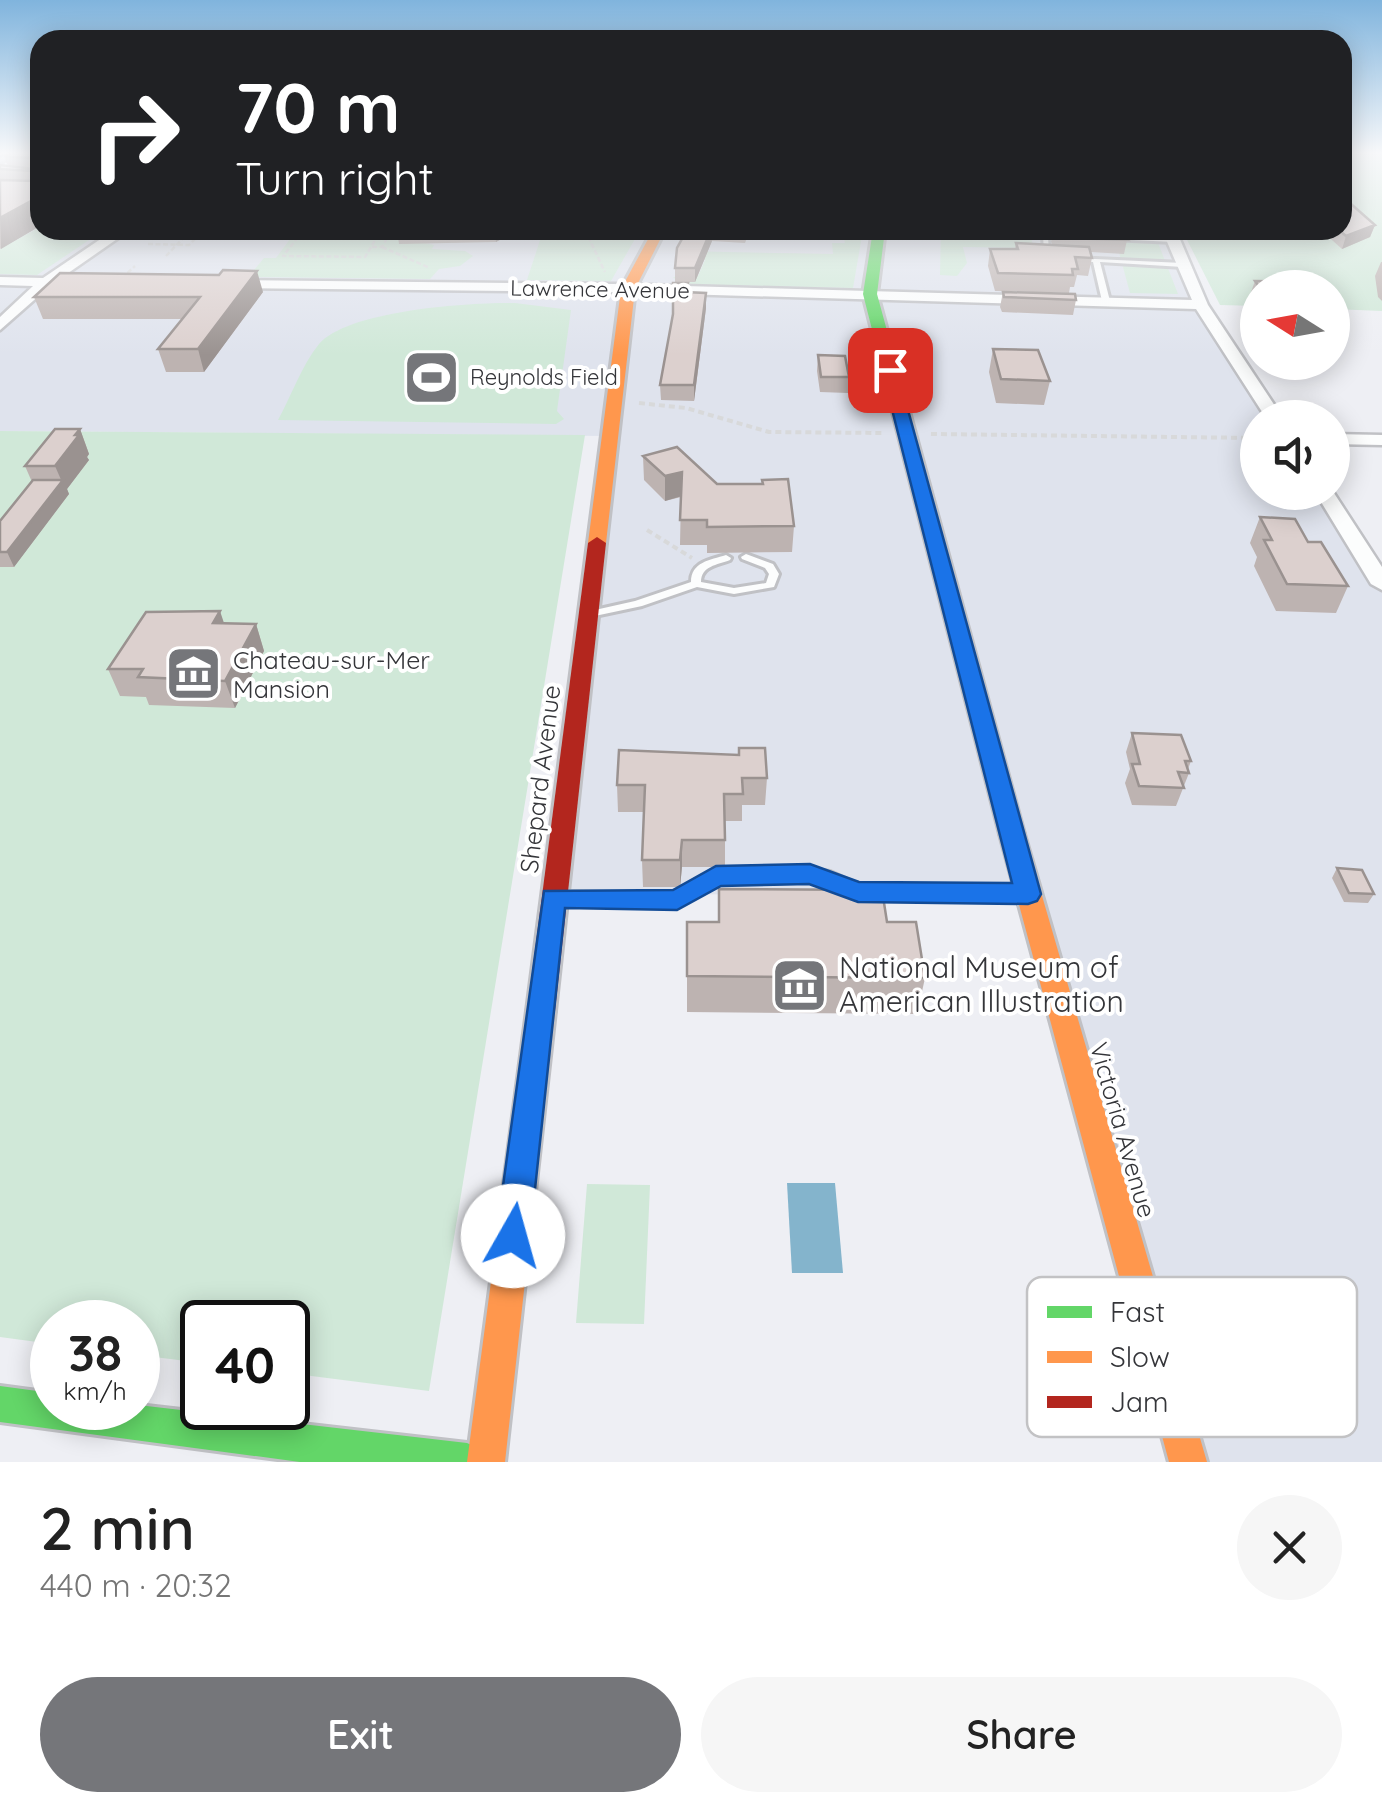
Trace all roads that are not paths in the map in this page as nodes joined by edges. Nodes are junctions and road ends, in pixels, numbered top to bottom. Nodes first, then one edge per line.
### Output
1 (108, 240) edge
2 (652, 240) edge
3 (878, 240) edge
4 (1045, 240) edge
5 (1174, 240) edge
6 (1096, 260) junction
7 (1184, 265) junction
8 (0, 281) edge
9 (46, 282) junction
10 (117, 283) edge
11 (217, 284) edge
12 (621, 288) junction
13 (870, 294) junction
14 (1106, 301) junction
15 (1200, 305) junction
16 (0, 325) edge
17 (1263, 400) edge
18 (1350, 439) edge
19 (1382, 440) edge
20 (1335, 510) edge
21 (726, 558) dead end
22 (746, 558) dead end
23 (696, 584) junction
24 (1382, 584) edge
25 (588, 615) junction
26 (1028, 894) junction
27 (553, 898) junction
28 (1136, 1277) edge
29 (0, 1404) edge
30 (1181, 1437) edge
31 (467, 1462) edge
32 (486, 1462) edge
33 (1188, 1462) edge

1 - 9 street
2 - 12 street, Shepard Avenue
3 - 13 street, Victoria Avenue
4 - 6 lane
5 - 7 street
6 - 7 lane
6 - 14 lane
7 - 15 street
8 - 9 street
9 - 10 street
9 - 16 street
11 - 12 street, Lawrence Avenue
12 - 13 street, Lawrence Avenue
12 - 25 street, Shepard Avenue
13 - 14 street, Lawrence Avenue
13 - 26 street, Victoria Avenue
14 - 15 street, Lawrence Avenue
15 - 17 street
18 - 19 street
20 - 24 street
21 - 23 lane
22 - 23 lane
23 - 25 lane
25 - 27 street, Shepard Avenue
26 - 27 lane
26 - 28 street, Victoria Avenue
27 - 32 street, Shepard Avenue
29 - 31 street
30 - 33 street, Victoria Avenue

